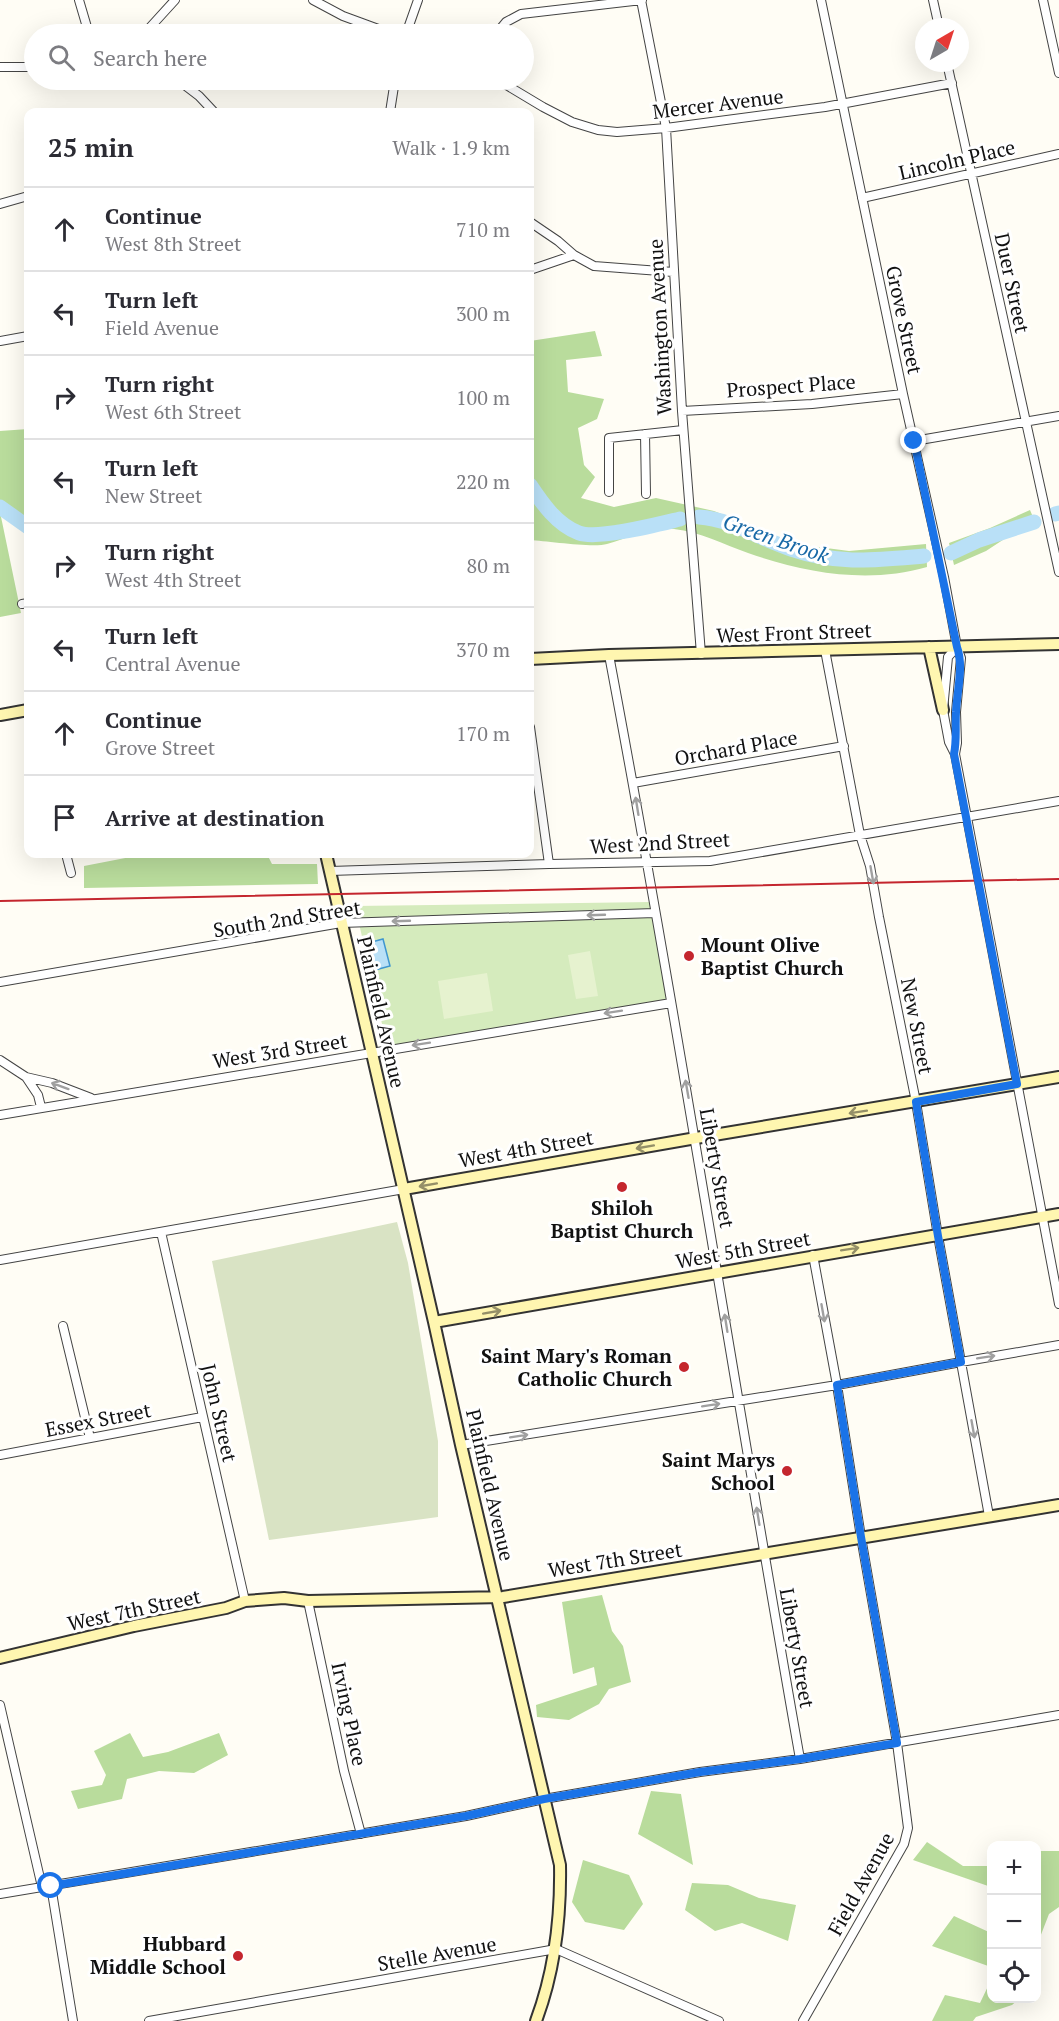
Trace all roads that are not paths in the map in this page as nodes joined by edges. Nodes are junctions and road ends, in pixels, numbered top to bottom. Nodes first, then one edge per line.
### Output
1 (80, 0) edge
2 (175, 0) edge
3 (313, 0) edge
4 (418, 0) edge
5 (641, 0) edge
6 (821, 0) edge
7 (933, 0) edge
8 (1043, 0) edge
9 (937, 18) edge
10 (86, 24) edge
11 (153, 24) edge
12 (365, 24) edge
13 (410, 24) edge
14 (504, 24) edge
15 (0, 67) edge
16 (24, 67) edge
17 (949, 72) edge
18 (1059, 73) edge
19 (952, 83) junction
20 (191, 90) edge
21 (393, 90) edge
22 (515, 90) edge
23 (842, 104) junction
24 (210, 108) edge
25 (391, 108) edge
26 (666, 128) junction
27 (1059, 154) edge
28 (972, 174) junction
29 (24, 197) edge
30 (862, 198) junction
31 (0, 204) edge
32 (534, 225) edge
33 (574, 255) junction
34 (534, 269) edge
35 (673, 272) junction
36 (24, 337) edge
37 (0, 341) edge
38 (903, 394) junction
39 (681, 411) junction
40 (1059, 416) edge
41 (1025, 422) junction
42 (683, 429) junction
43 (645, 434) junction
44 (914, 441) junction
45 (609, 492) dead end
46 (646, 494) dead end
47 (1059, 572) edge
48 (1059, 644) edge
49 (929, 647) junction
50 (957, 647) junction
51 (825, 650) junction
52 (701, 654) junction
53 (609, 655) junction
54 (534, 659) edge
55 (943, 710) junction
56 (24, 711) edge
57 (0, 715) edge
58 (844, 746) junction
59 (954, 754) junction
60 (534, 756) edge
61 (633, 783) junction
62 (1059, 801) edge
63 (966, 816) junction
64 (860, 835) junction
65 (67, 858) edge
66 (327, 858) edge
67 (549, 864) junction
68 (646, 864) junction
69 (330, 871) junction
70 (71, 873) dead end
71 (655, 913) junction
72 (342, 924) junction
73 (0, 982) edge
74 (671, 1003) junction
75 (372, 1053) junction
76 (0, 1060) edge
77 (26, 1077) junction
78 (1059, 1077) edge
79 (1017, 1084) junction
80 (92, 1098) junction
81 (916, 1102) junction
82 (41, 1107) junction
83 (0, 1115) edge
84 (696, 1138) junction
85 (404, 1190) junction
86 (1059, 1214) edge
87 (1042, 1217) junction
88 (161, 1232) junction
89 (938, 1236) junction
90 (813, 1255) junction
91 (0, 1260) edge
92 (718, 1274) junction
93 (1059, 1304) edge
94 (434, 1322) junction
95 (63, 1326) dead end
96 (1059, 1345) edge
97 (961, 1362) junction
98 (837, 1385) junction
99 (739, 1401) junction
100 (202, 1417) junction
101 (90, 1438) junction
102 (461, 1445) junction
103 (0, 1455) edge
104 (1059, 1504) edge
105 (989, 1516) junction
106 (861, 1537) junction
107 (764, 1554) junction
108 (498, 1597) junction
109 (245, 1601) junction
110 (308, 1601) junction
111 (0, 1658) edge
112 (0, 1706) edge
113 (1059, 1715) edge
114 (2, 1722) edge
115 (897, 1743) junction
116 (800, 1759) junction
117 (544, 1799) junction
118 (361, 1834) junction
119 (51, 1886) junction
120 (42, 1887) junction
121 (0, 1894) edge
122 (556, 1949) junction
123 (73, 2021) edge
124 (148, 2021) edge
125 (536, 2021) edge
126 (719, 2021) edge
127 (803, 2021) edge

1 - 10 street
2 - 11 street
3 - 12 street
4 - 13 street
5 - 14 street
5 - 26 street, Washington Avenue
6 - 23 street, Grove Street
7 - 9 street
8 - 18 street
15 - 16 street
17 - 19 street, Duer Street
19 - 23 street, Mercer Avenue
19 - 28 street, Duer Street
20 - 24 street
21 - 25 street
22 - 26 street, Mercer Avenue
23 - 26 street, Mercer Avenue
23 - 30 street, Grove Street
26 - 35 street, Washington Avenue
27 - 28 street, Lincoln Place
28 - 30 street, Lincoln Place
28 - 41 street, Duer Street
29 - 31 street
30 - 38 street, Grove Street
32 - 33 street
33 - 34 street
33 - 35 street
35 - 39 street, Washington Avenue
36 - 37 street
38 - 39 street, Prospect Place
38 - 44 street, Grove Street
39 - 42 street, Washington Avenue
40 - 41 street
41 - 44 street
41 - 47 street, Duer Street
42 - 43 street
42 - 52 street, Washington Avenue
43 - 45 street
43 - 46 street
44 - 50 street, Grove Street
48 - 50 street, West Front Street
49 - 50 street, West Front Street
49 - 51 street, West Front Street
49 - 55 street
50 - 55 street
50 - 59 street, Grove Street
51 - 52 street, West Front Street
51 - 58 street, New Street
52 - 53 street, West Front Street
53 - 54 street, West Front Street
53 - 61 street, Liberty Street
55 - 59 street
56 - 57 street
58 - 61 street, Orchard Place
58 - 64 street, New Street
59 - 63 street
60 - 67 street
68 -> 61 street, Liberty Street
62 - 63 street, West 2nd Street
63 - 64 street, West 2nd Street
63 - 79 street
64 - 68 street, West 2nd Street
64 -> 81 street, New Street
65 - 70 street
66 - 69 street, Plainfield Avenue
67 - 68 street, West 2nd Street
67 - 69 street, West 2nd Street
68 - 71 street, Liberty Street
69 - 72 street, Plainfield Avenue
71 -> 72 street, South 2nd Street
71 - 74 street, Liberty Street
72 - 73 street, South 2nd Street
72 - 75 street, Plainfield Avenue
74 -> 75 street, West 3rd Street
84 -> 74 street, Liberty Street
75 - 80 street, West 3rd Street
75 - 85 street, Plainfield Avenue
76 - 77 street
80 -> 77 street
77 - 82 street
78 - 79 street, West 4th Street
79 - 81 street, West 4th Street
79 - 87 street
80 - 82 street, West 3rd Street
81 -> 84 street, West 4th Street
81 - 89 street, New Street
82 - 83 street, West 3rd Street
84 -> 85 street, West 4th Street
84 - 92 street, Liberty Street
85 - 88 street, West 4th Street
85 - 94 street, Plainfield Avenue
86 - 87 street, West 5th Street
87 - 89 street, West 5th Street
87 - 93 street
88 - 91 street, West 4th Street
88 - 100 street, John Street
90 -> 89 street, West 5th Street
89 - 97 street, New Street
90 - 92 street, West 5th Street
90 -> 98 street, Field Avenue
94 -> 92 street, West 5th Street
99 -> 92 street, Liberty Street
94 - 102 street, Plainfield Avenue
95 - 101 street
97 -> 96 street
97 - 98 street
97 -> 105 street, New Street
98 - 99 street
98 - 106 street, Field Avenue
102 -> 99 street
107 -> 99 street, Liberty Street
100 - 101 street, Essex Street
100 - 109 street, John Street
101 - 103 street, Essex Street
102 - 108 street, Plainfield Avenue
104 - 105 street, West 7th Street
105 - 106 street, West 7th Street
106 - 107 street, West 7th Street
106 - 115 street, Field Avenue
107 - 108 street, West 7th Street
107 - 116 street, Liberty Street
108 - 110 street, West 7th Street
108 - 117 street, Plainfield Avenue
109 - 110 street, West 7th Street
109 - 111 street, West 7th Street
110 - 118 street, Irving Place
112 - 114 street
113 - 115 street
114 - 120 street
115 - 116 street
115 - 127 street, Field Avenue
116 - 117 street
117 - 118 street
117 - 122 street, Plainfield Avenue
118 - 119 street
119 - 120 street
119 - 123 street
120 - 121 street
122 - 124 street, Stelle Avenue
122 - 125 street, Plainfield Avenue
122 - 126 street

